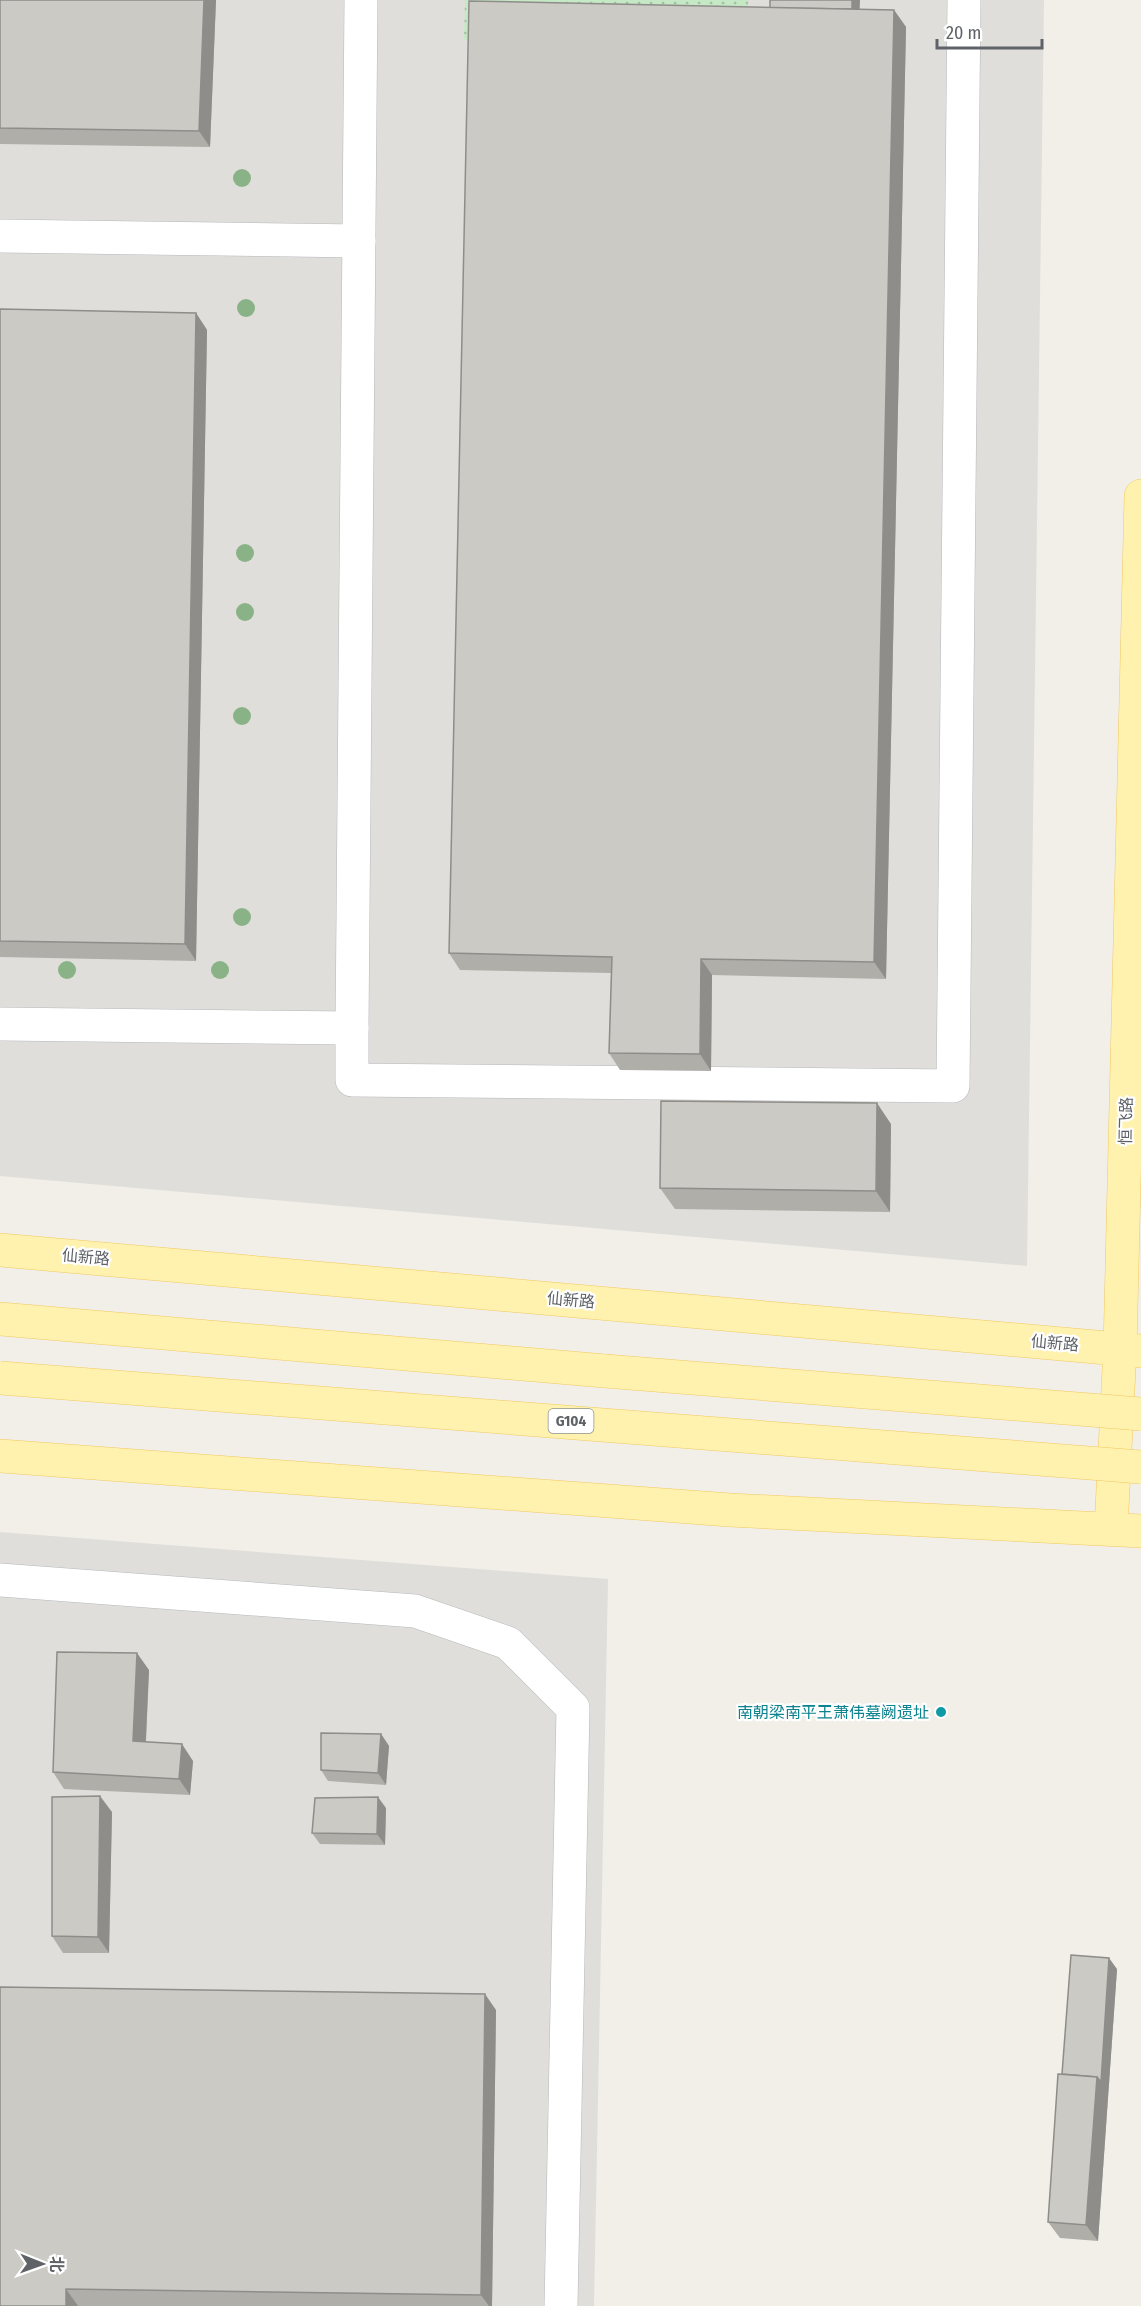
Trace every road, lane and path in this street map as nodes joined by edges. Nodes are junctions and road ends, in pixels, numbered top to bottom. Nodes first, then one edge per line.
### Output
1 (361, 0) edge
2 (964, 0) edge
3 (0, 236) edge
4 (359, 241) junction
5 (1141, 496) edge
6 (0, 1024) edge
7 (352, 1028) junction
8 (0, 1250) edge
9 (0, 1318) edge
10 (1130, 1350) edge
11 (0, 1378) edge
12 (1141, 1414) edge
13 (0, 1456) edge
14 (1141, 1467) edge
15 (0, 1473) edge
16 (534, 1495) junction
17 (1126, 1530) edge
18 (0, 1580) edge
19 (561, 2306) edge

1 - 4 lane
2 - 7 lane
3 - 4 lane
4 - 7 lane
5 - 10 main road, 恒飞路
6 - 7 lane
8 - 10 main road, 仙新路
9 - 12 main road, bridge
10 - 17 main road, 恒飞路
11 - 14 main road, G104, bridge
13 - 16 main road
15 - 16 main road
16 - 17 main road
18 - 19 lane

